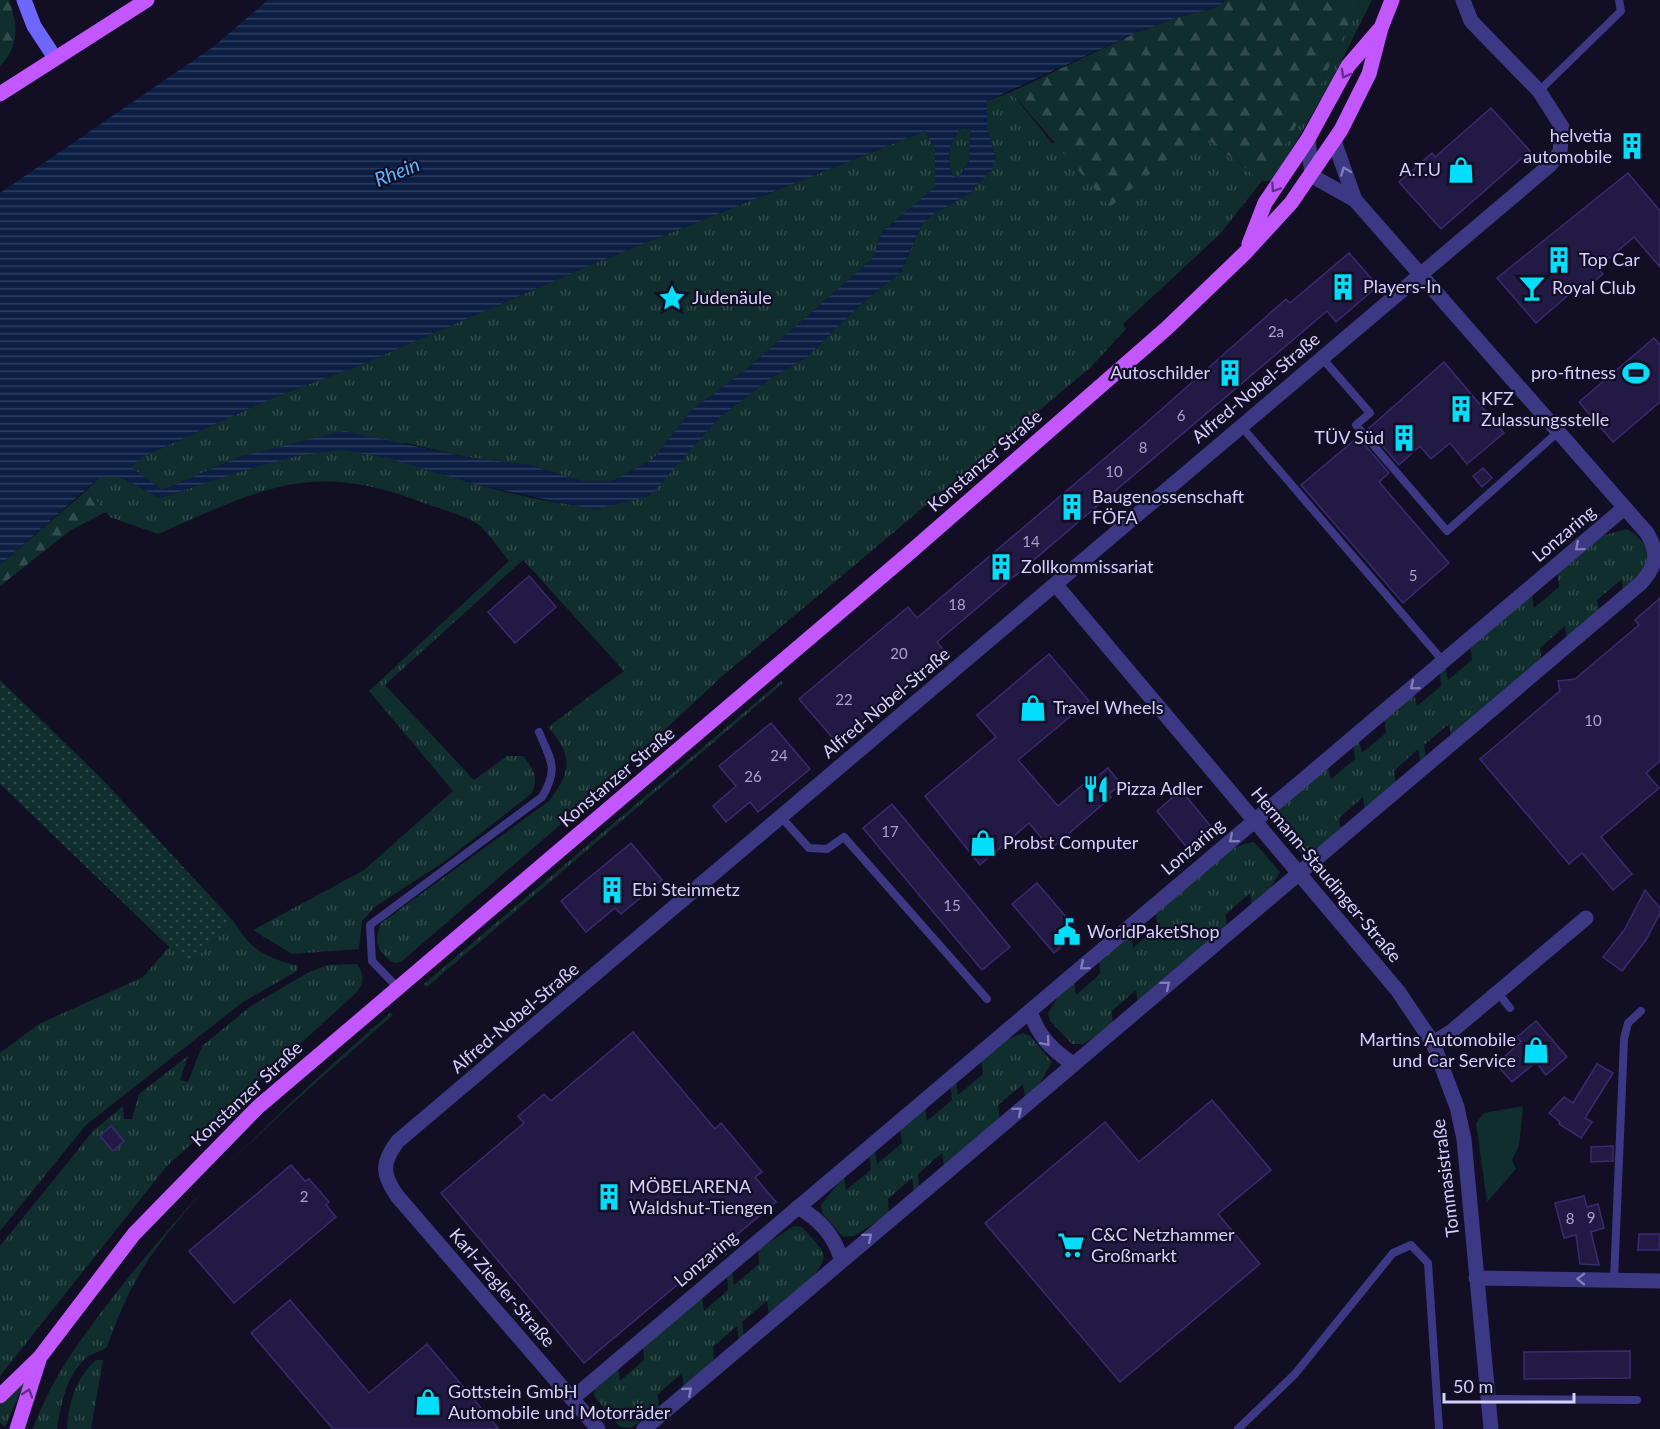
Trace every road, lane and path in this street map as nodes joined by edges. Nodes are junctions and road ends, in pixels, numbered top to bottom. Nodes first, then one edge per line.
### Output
1 (24, 0) edge
2 (147, 0) edge
3 (1392, 0) edge
4 (1463, 0) edge
5 (1619, 0) edge
6 (1381, 28) junction
7 (55, 58) junction
8 (1539, 91) junction
9 (0, 94) edge
10 (1308, 139) junction
11 (1334, 141) junction
12 (1312, 176) junction
13 (1355, 200) junction
14 (1246, 252) junction
15 (1422, 273) junction
16 (1322, 358) junction
17 (1241, 426) junction
18 (1558, 432) junction
19 (1623, 509) junction
20 (1056, 585) junction
21 (1443, 661) junction
22 (538, 732) dead end
23 (781, 818) junction
24 (1255, 820) junction
25 (1299, 874) junction
26 (1586, 918) dead end
27 (398, 988) junction
28 (1498, 993) junction
29 (987, 999) dead end
30 (1510, 1008) dead end
31 (1030, 1011) junction
32 (1641, 1011) dead end
33 (1432, 1043) junction
34 (1073, 1064) junction
35 (385, 1168) joint
36 (798, 1207) junction
37 (842, 1259) junction
38 (1476, 1278) junction
39 (1614, 1279) junction
40 (1660, 1281) edge
41 (40, 1357) junction
42 (0, 1396) edge
43 (573, 1398) junction
44 (1488, 1400) junction
45 (1637, 1400) dead end
46 (17, 1429) edge
47 (598, 1429) edge
48 (644, 1429) edge
49 (1238, 1429) edge
50 (1439, 1429) edge
51 (1491, 1429) edge

1 - 7 street
2 - 7 main road
3 - 6 main road, Konstanzer Straße
4 - 8 street, Alfred-Nobel-Straße
5 - 8 lane
6 -> 10 main road, Konstanzer Straße
6 - 11 main road, Konstanzer Straße
7 - 9 main road
8 - 15 street, Alfred-Nobel-Straße
10 - 12 street
10 -> 14 main road, Konstanzer Straße
11 - 12 main road, Konstanzer Straße
13 -> 11 street
12 - 13 street
12 - 14 main road, Konstanzer Straße
13 - 15 street
14 - 27 main road, Konstanzer Straße
15 - 16 street, Alfred-Nobel-Straße
15 - 18 street
16 - 17 street, Alfred-Nobel-Straße
16 - 18 lane
17 - 20 street, Alfred-Nobel-Straße
17 - 21 lane
18 - 19 street
19 -> 21 street, Lonzaring
19 - 25 street, Lonzaring
20 - 23 street, Alfred-Nobel-Straße
20 - 24 street, Hermann-Staudinger-Straße
21 -> 24 street, Lonzaring
22 - 27 lane
23 - 29 lane
23 - 35 street, Alfred-Nobel-Straße
24 - 25 street, Hermann-Staudinger-Straße
24 -> 31 street, Lonzaring
25 - 33 street, Hermann-Staudinger-Straße
34 -> 25 street, Lonzaring
26 - 28 street
27 - 41 main road, Konstanzer Straße
28 - 30 lane
28 - 33 street
31 -> 34 street
31 - 36 street, Lonzaring
32 - 39 lane
33 - 38 street, Tommasistraße
37 -> 34 street, Lonzaring
35 - 43 street, Karl-Ziegler-Straße
36 - 37 street
36 - 43 street, Lonzaring
48 -> 37 street, Lonzaring
39 -> 38 street
38 - 44 street, Tommasistraße
39 - 40 street
41 - 42 main road, Konstanzer Straße
46 -> 41 main road, Konstanzer Straße
43 - 47 street, Karl-Ziegler-Straße
44 - 45 lane
44 - 51 street, Tommasistraße
49 - 50 lane

